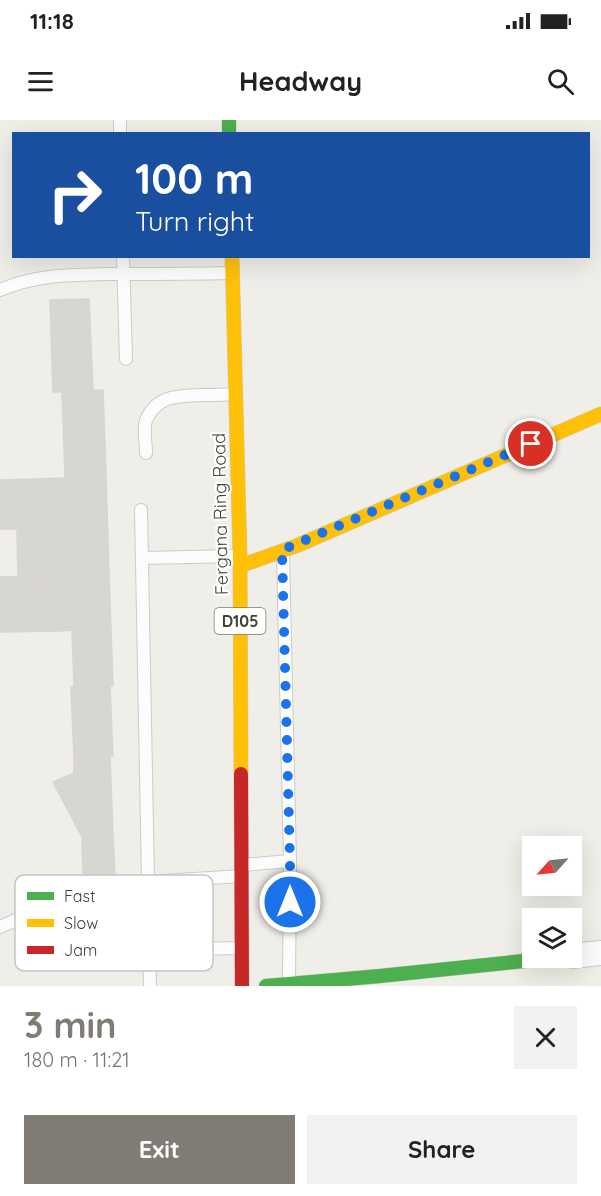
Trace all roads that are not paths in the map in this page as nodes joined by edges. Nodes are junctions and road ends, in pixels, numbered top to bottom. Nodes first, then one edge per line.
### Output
1 (123, 258) edge
2 (232, 258) edge
3 (232, 273) junction
4 (124, 274) junction
5 (0, 290) edge
6 (126, 358) dead end
7 (235, 394) junction
8 (598, 421) edge
9 (146, 453) dead end
10 (141, 510) dead end
11 (282, 550) junction
12 (142, 558) junction
13 (240, 561) junction
14 (290, 861) junction
15 (242, 871) junction
16 (148, 875) edge
17 (208, 875) edge
18 (15, 920) edge
19 (0, 927) edge
20 (241, 948) junction
21 (213, 949) edge
22 (601, 953) edge
23 (582, 955) edge
24 (522, 961) edge
25 (150, 971) edge
26 (289, 984) junction
27 (150, 986) edge
28 (242, 986) edge
29 (266, 986) edge

1 - 4 lane
2 - 3 main road, Fergana Ring Road / D105
3 - 4 lane
3 - 7 main road, Fergana Ring Road / D105
4 - 5 lane
4 - 6 lane
7 - 9 lane
7 - 13 main road, Fergana Ring Road / D105
8 - 11 main road
10 - 12 lane
11 - 13 main road
11 - 14 lane
12 - 13 lane
12 - 16 lane
13 - 15 main road, Fergana Ring Road / D105
14 - 15 lane
14 - 26 lane
15 - 17 lane
15 - 20 main road, Fergana Ring Road / D105
18 - 19 lane
20 - 21 lane
20 - 28 main road, Fergana Ring Road / D105
22 - 23 street
24 - 26 main road
25 - 27 lane
26 - 29 main road

